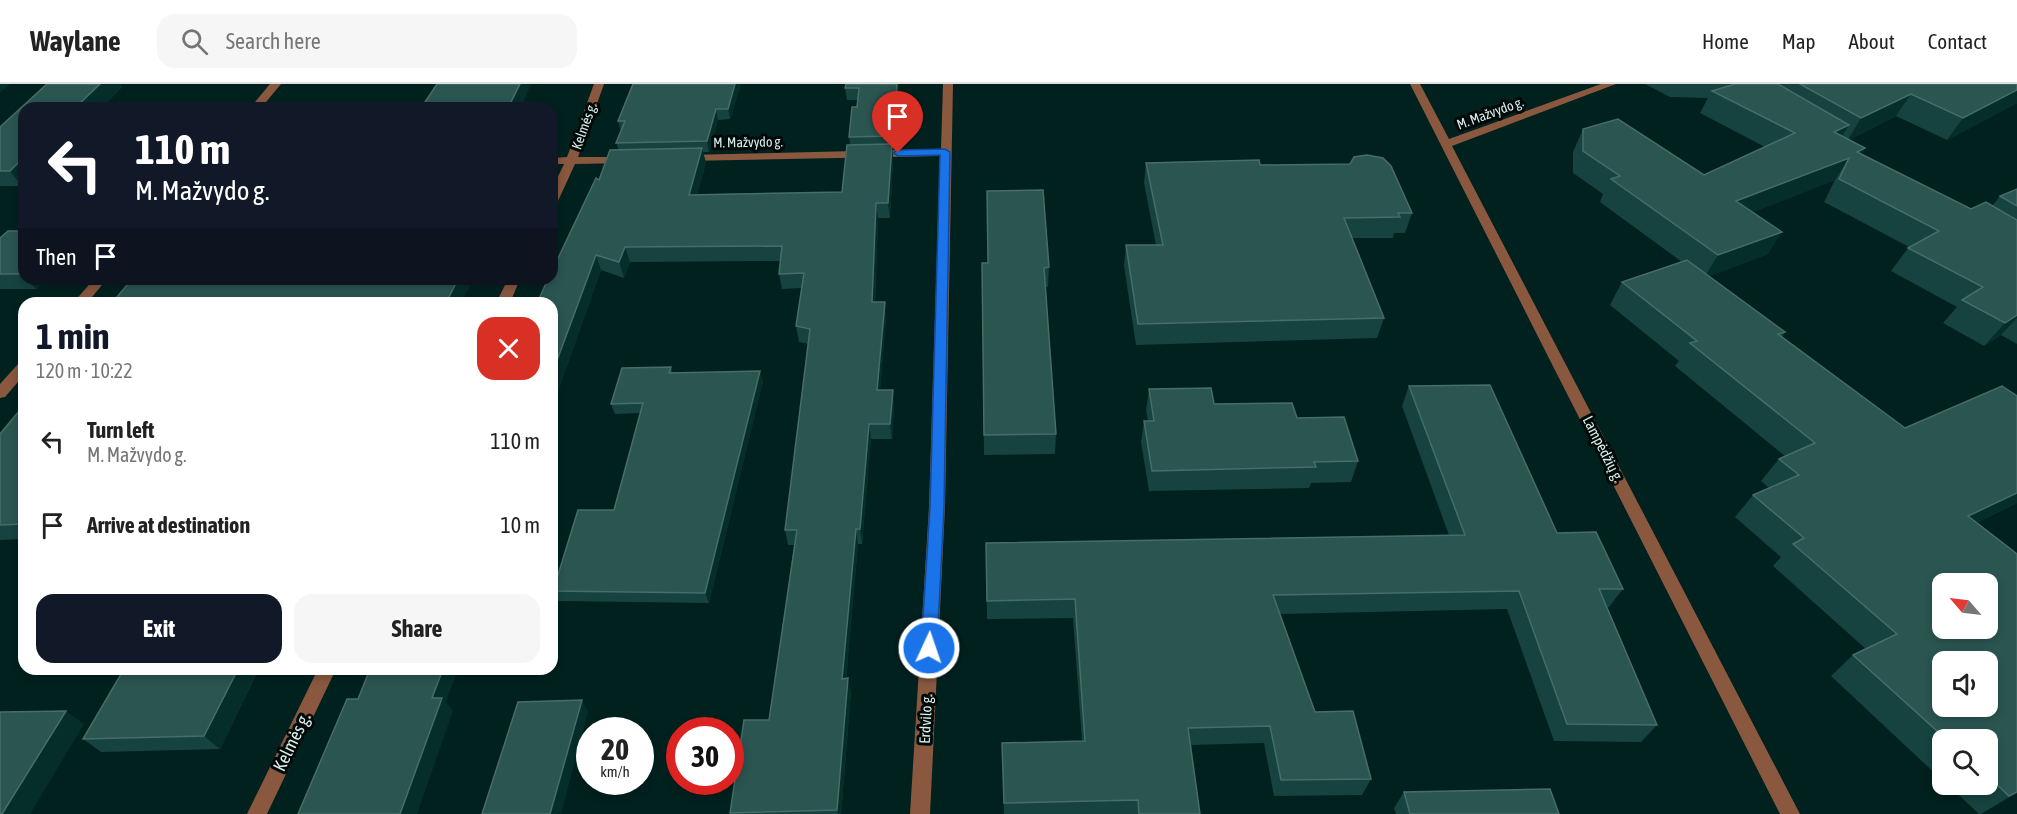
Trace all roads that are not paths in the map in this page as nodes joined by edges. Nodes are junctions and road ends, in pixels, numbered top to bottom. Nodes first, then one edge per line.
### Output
1 (276, 84) edge
2 (599, 84) edge
3 (948, 84) edge
4 (1415, 84) edge
5 (1611, 84) edge
6 (260, 102) edge
7 (1446, 144) junction
8 (945, 152) junction
9 (676, 158) edge
10 (641, 159) edge
11 (558, 161) edge
12 (571, 161) junction
13 (558, 188) edge
14 (96, 285) edge
15 (85, 297) edge
16 (18, 373) edge
17 (0, 393) edge
18 (324, 675) edge
19 (257, 814) edge
20 (920, 814) edge
21 (1790, 814) edge

1 - 6 street
2 - 12 street, Kelmės g.
3 - 8 street, Erdvilo g.
4 - 7 street, Lampėdžių g.
5 - 7 street, M. Mažvydo g.
7 - 21 street, Lampėdžių g.
8 - 9 street, M. Mažvydo g.
8 - 20 street, Erdvilo g.
10 - 12 street
11 - 12 street
12 - 13 street, Kelmės g.
14 - 15 street
16 - 17 street
18 - 19 street, Kelmės g.

